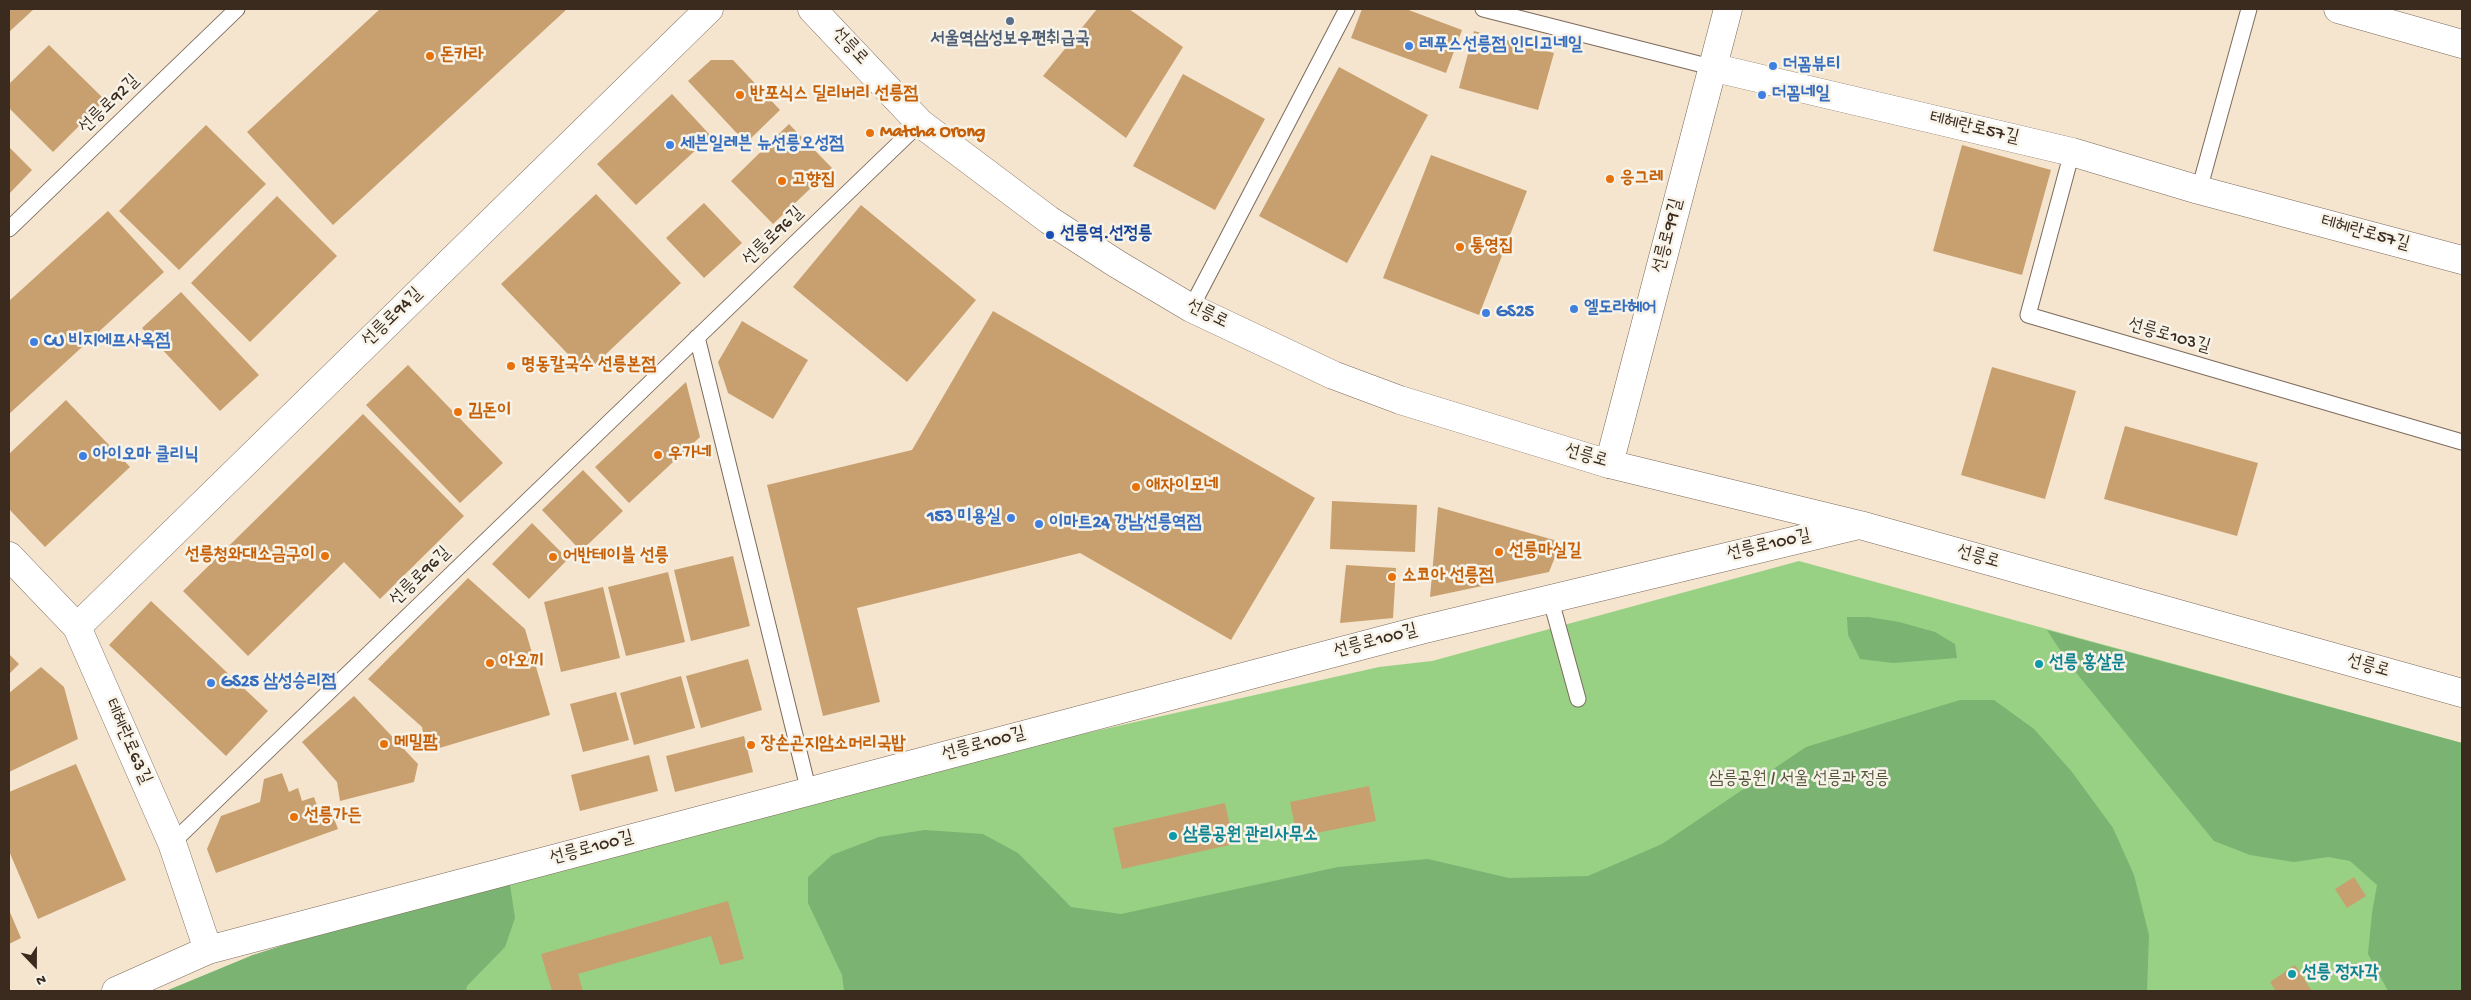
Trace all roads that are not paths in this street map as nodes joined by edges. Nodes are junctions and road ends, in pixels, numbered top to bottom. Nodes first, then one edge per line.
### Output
1 (237, 9) edge
2 (709, 9) edge
3 (812, 9) edge
4 (1347, 9) edge
5 (1483, 9) edge
6 (1728, 9) edge
7 (2249, 9) edge
8 (2338, 9) edge
9 (2462, 44) edge
10 (1711, 67) junction
11 (920, 123) junction
12 (2072, 152) junction
13 (2199, 190) junction
14 (9, 229) edge
15 (2462, 260) edge
16 (1191, 308) junction
17 (697, 337) junction
18 (2462, 442) edge
19 (1609, 464) junction
20 (1860, 525) junction
21 (9, 556) edge
22 (1550, 598) junction
23 (77, 627) junction
24 (2462, 693) edge
25 (1578, 698) dead end
26 (809, 792) junction
27 (172, 843) junction
28 (208, 950) junction
29 (116, 991) edge

1 - 14 lane, 선릉로92길
2 - 23 street, 선릉로94길
3 - 11 street, 선릉로
4 - 16 lane
5 - 10 lane, 테헤란로57길
6 - 10 street, 선릉로99길
7 - 13 lane
8 - 9 street
10 - 12 street, 테헤란로57길
10 - 19 street, 선릉로99길
11 - 16 street, 선릉로
11 - 17 lane, 선릉로96길
12 - 13 street, 테헤란로57길
12 - 18 lane, 선릉로103길
13 - 15 street, 테헤란로57길
16 - 19 street, 선릉로
17 - 26 lane
17 - 27 lane, 선릉로96길
19 - 20 street, 선릉로
20 - 22 street, 선릉로100길
20 - 24 street, 선릉로
21 - 23 street, 테헤란로63길
22 - 25 lane
22 - 26 street, 선릉로100길
23 - 27 street, 테헤란로63길
26 - 28 street, 선릉로100길
27 - 28 street, 테헤란로63길
28 - 29 street, 선릉로100길

